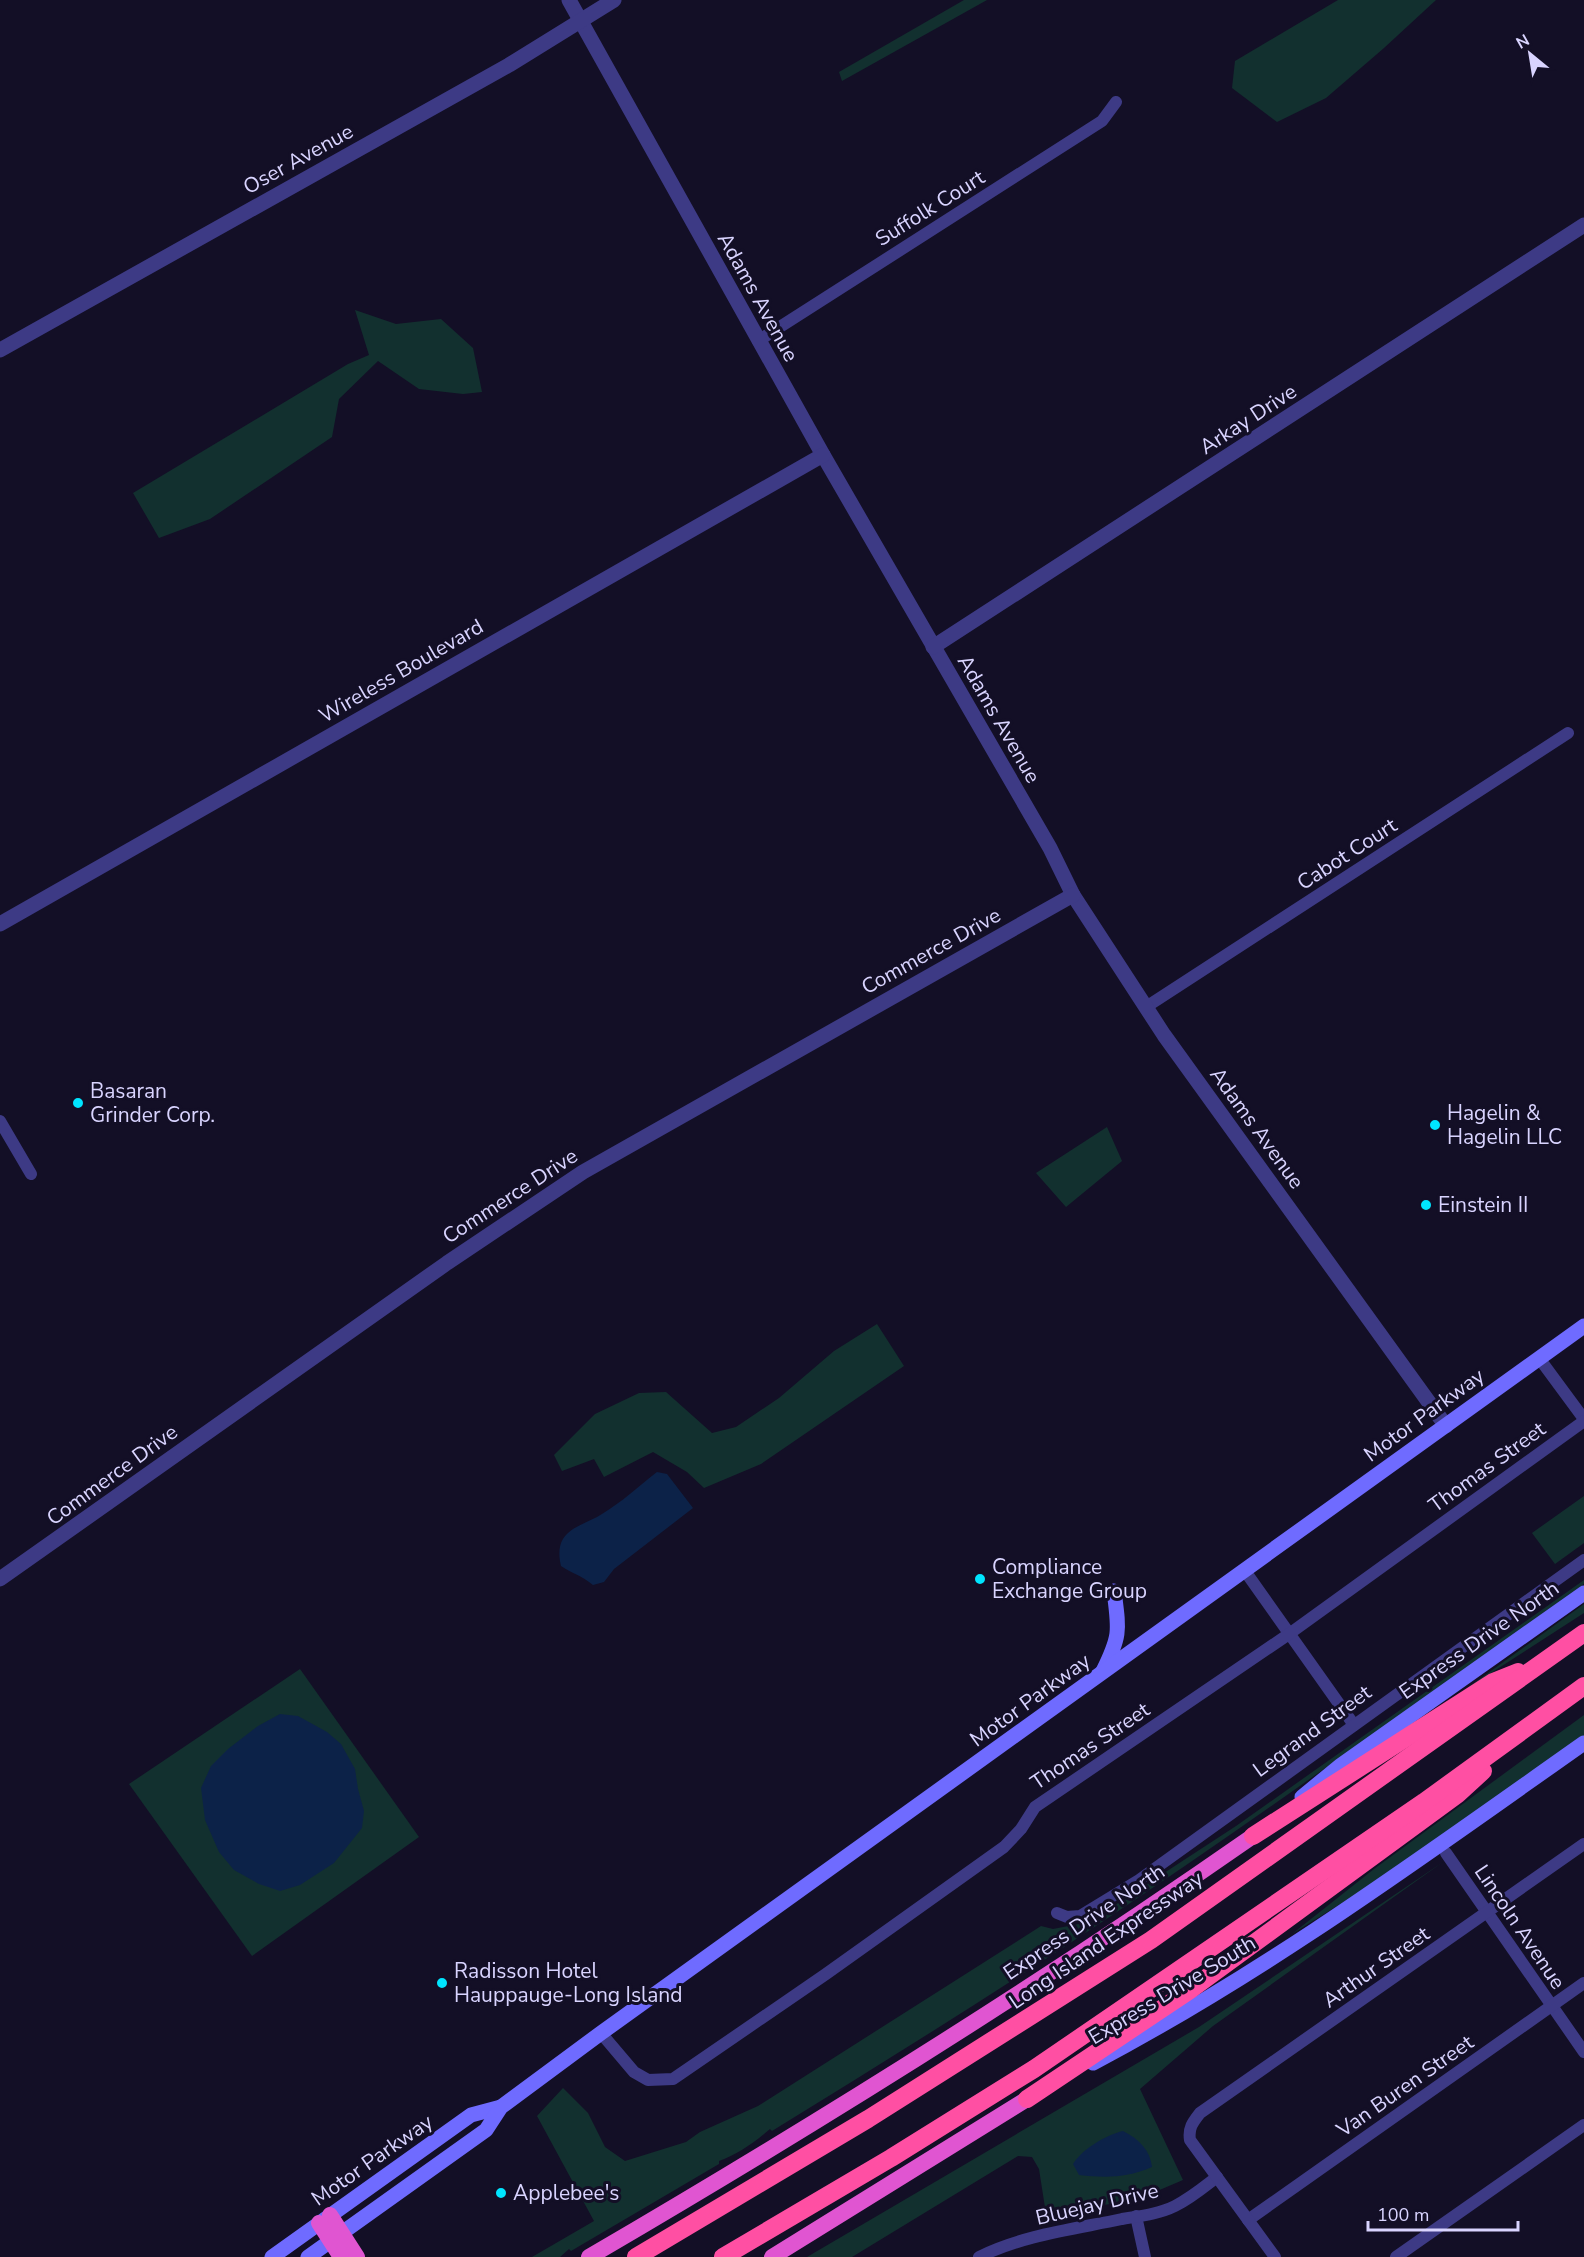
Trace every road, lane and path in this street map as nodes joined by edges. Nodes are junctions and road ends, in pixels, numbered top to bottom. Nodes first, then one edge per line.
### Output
1 (569, 0) edge
2 (614, 0) edge
3 (580, 19) junction
4 (1116, 102) dead end
5 (1584, 225) edge
6 (758, 341) junction
7 (0, 350) edge
8 (823, 455) junction
9 (933, 647) junction
10 (1568, 733) dead end
11 (1073, 895) junction
12 (0, 924) edge
13 (1146, 1007) junction
14 (0, 1121) edge
15 (31, 1174) dead end
16 (1584, 1326) edge
17 (1539, 1358) junction
18 (1584, 1420) edge
19 (1446, 1426) junction
20 (1584, 1560) edge
21 (1245, 1571) junction
22 (0, 1579) edge
23 (1114, 1591) dead end
24 (1584, 1593) edge
25 (1289, 1634) junction
26 (1584, 1634) edge
27 (1542, 1663) junction
28 (1101, 1674) junction
29 (1584, 1686) edge
30 (1535, 1720) junction
31 (1354, 1725) junction
32 (1584, 1743) edge
33 (1253, 1836) junction
34 (1584, 1844) edge
35 (1446, 1853) dead end
36 (1487, 1912) junction
37 (1057, 1913) dead end
38 (1584, 1983) edge
39 (1551, 2006) junction
40 (601, 2033) junction
41 (1584, 2052) edge
42 (1027, 2099) junction
43 (501, 2107) junction
44 (1584, 2125) edge
45 (1217, 2177) junction
46 (1136, 2216) junction
47 (324, 2219) junction
48 (1248, 2220) junction
49 (336, 2237) junction
50 (272, 2257) edge
51 (308, 2257) edge
52 (341, 2257) edge
53 (357, 2257) edge
54 (589, 2257) edge
55 (636, 2257) edge
56 (723, 2257) edge
57 (772, 2257) edge
58 (979, 2257) edge
59 (1145, 2257) edge
60 (1275, 2257) edge
61 (1396, 2257) edge

1 - 3 street, Adams Avenue
2 - 3 street, Oser Avenue
3 - 6 street, Adams Avenue
3 - 7 street, Oser Avenue
4 - 6 street, Suffolk Court
5 - 9 street, Arkay Drive
6 - 8 street, Adams Avenue
8 - 9 street, Adams Avenue
8 - 12 street, Wireless Boulevard
9 - 11 street, Adams Avenue
10 - 13 street, Cabot Court
11 - 13 street, Adams Avenue
11 - 22 street, Commerce Drive
13 - 19 street, Adams Avenue
14 - 15 street
16 - 17 main road, Motor Parkway
17 - 18 street
17 - 19 main road, Motor Parkway
18 - 25 street, Thomas Street
19 - 21 main road, Motor Parkway
20 - 31 street, Legrand Street
21 - 25 street
21 - 28 main road, Motor Parkway
23 - 28 main road
24 - 33 main road, Express Drive North
25 - 31 street
25 - 40 street, Thomas Street
26 - 27 highway, Long Island Expressway
27 - 33 highway
27 - 55 highway, Long Island Expressway
28 - 40 main road, Motor Parkway
29 - 30 highway
30 - 42 highway
30 - 56 highway
31 - 37 street, Legrand Street
32 - 42 main road, Express Drive South
33 - 54 highway, Express Drive North
34 - 36 street, Arthur Street
35 - 36 street, Lincoln Avenue
36 - 39 street, Lincoln Avenue
36 - 45 street, Arthur Street
38 - 39 street, Van Buren Street
39 - 41 street, Lincoln Avenue
39 - 48 street, Van Buren Street
40 - 43 main road, Motor Parkway
42 - 57 highway, Express Drive South
43 - 47 main road, Motor Parkway
43 - 49 main road, Motor Parkway
44 - 61 street
45 - 46 street, Bluejay Drive
45 - 48 street
46 - 58 street, Bluejay Drive
46 - 59 street
47 - 49 highway
47 - 50 main road, Motor Parkway
48 - 60 street
49 - 51 main road, Motor Parkway
49 - 52 highway
49 - 53 highway

